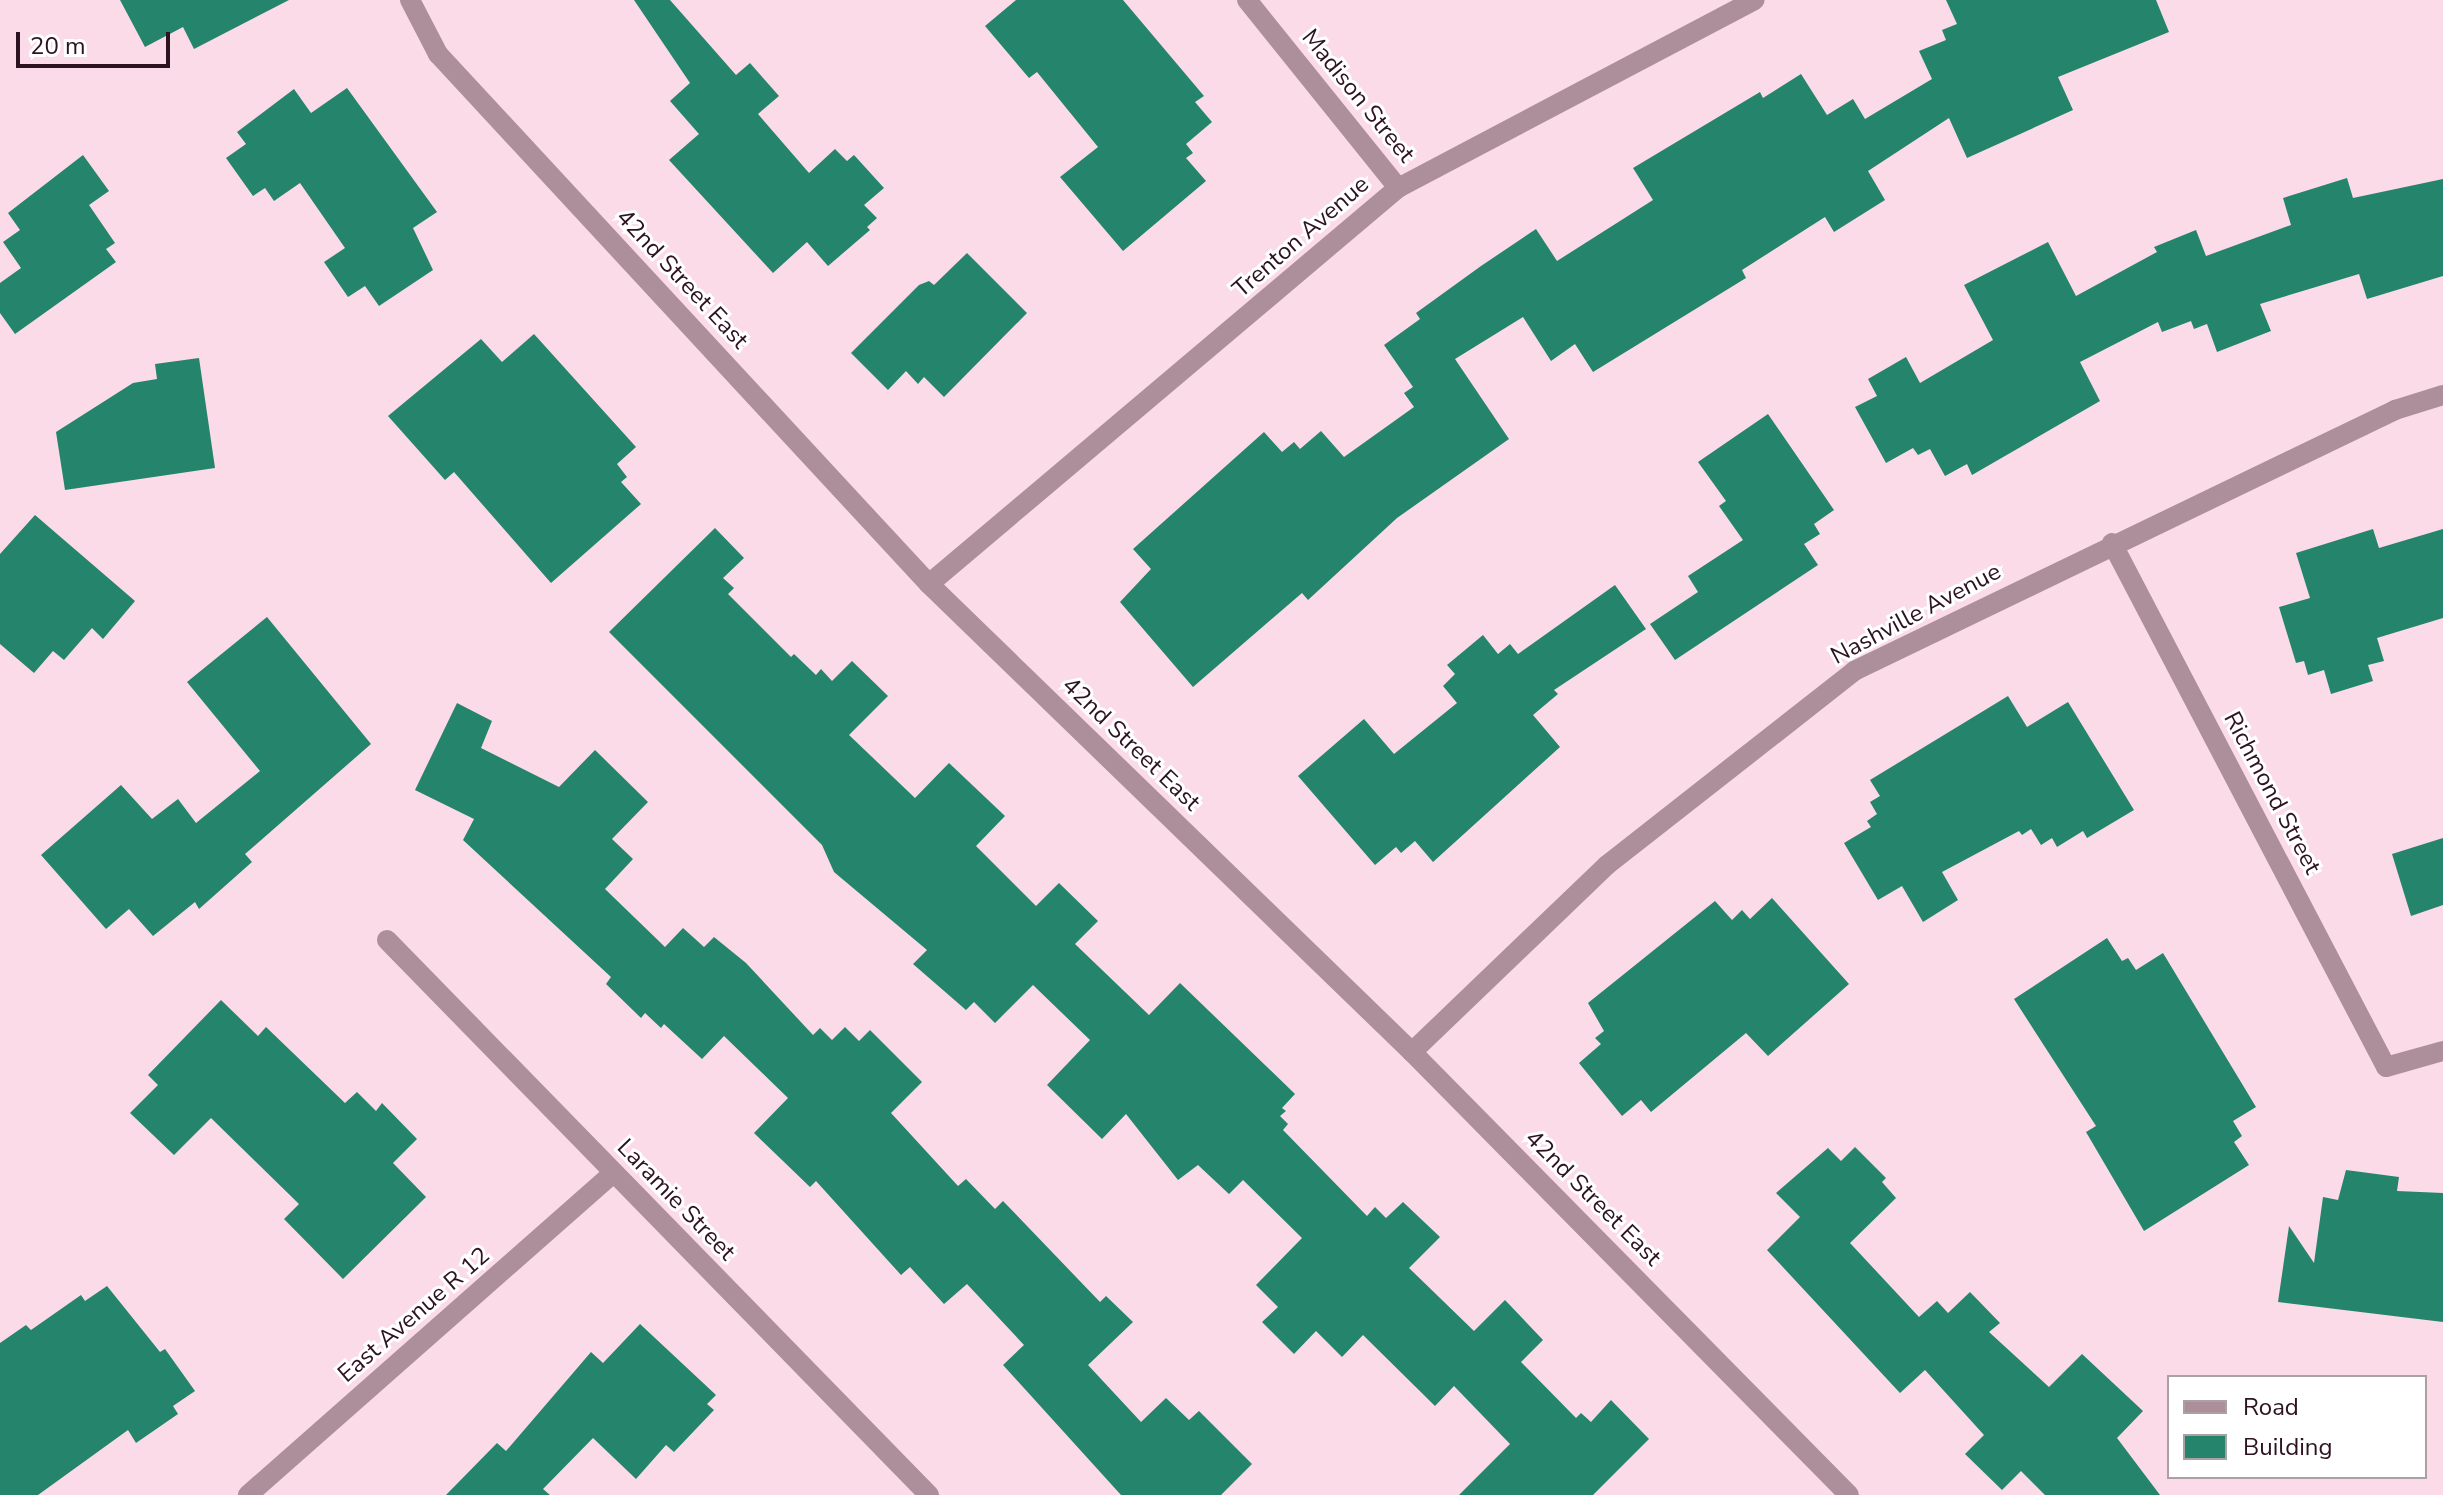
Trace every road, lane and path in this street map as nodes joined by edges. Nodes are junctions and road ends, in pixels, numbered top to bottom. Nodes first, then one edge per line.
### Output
1 (410, 0) edge
2 (1247, 0) edge
3 (1754, 0) edge
4 (1398, 188) junction
5 (2443, 395) edge
6 (2112, 543) junction
7 (929, 584) junction
8 (387, 940) dead end
9 (2443, 1051) edge
10 (1412, 1052) junction
11 (613, 1173) junction
12 (248, 1495) edge
13 (929, 1495) edge
14 (1849, 1495) edge

1 - 7 street, 42nd Street East
2 - 4 street, Madison Street
3 - 4 street, Trenton Avenue
4 - 7 street, Trenton Avenue
5 - 6 street, Nashville Avenue
6 - 9 street, Richmond Street
6 - 10 street, Nashville Avenue
7 - 10 street, 42nd Street East
8 - 11 street, Laramie Street
10 - 14 street, 42nd Street East
11 - 12 street, East Avenue R 12
11 - 13 street, Laramie Street

